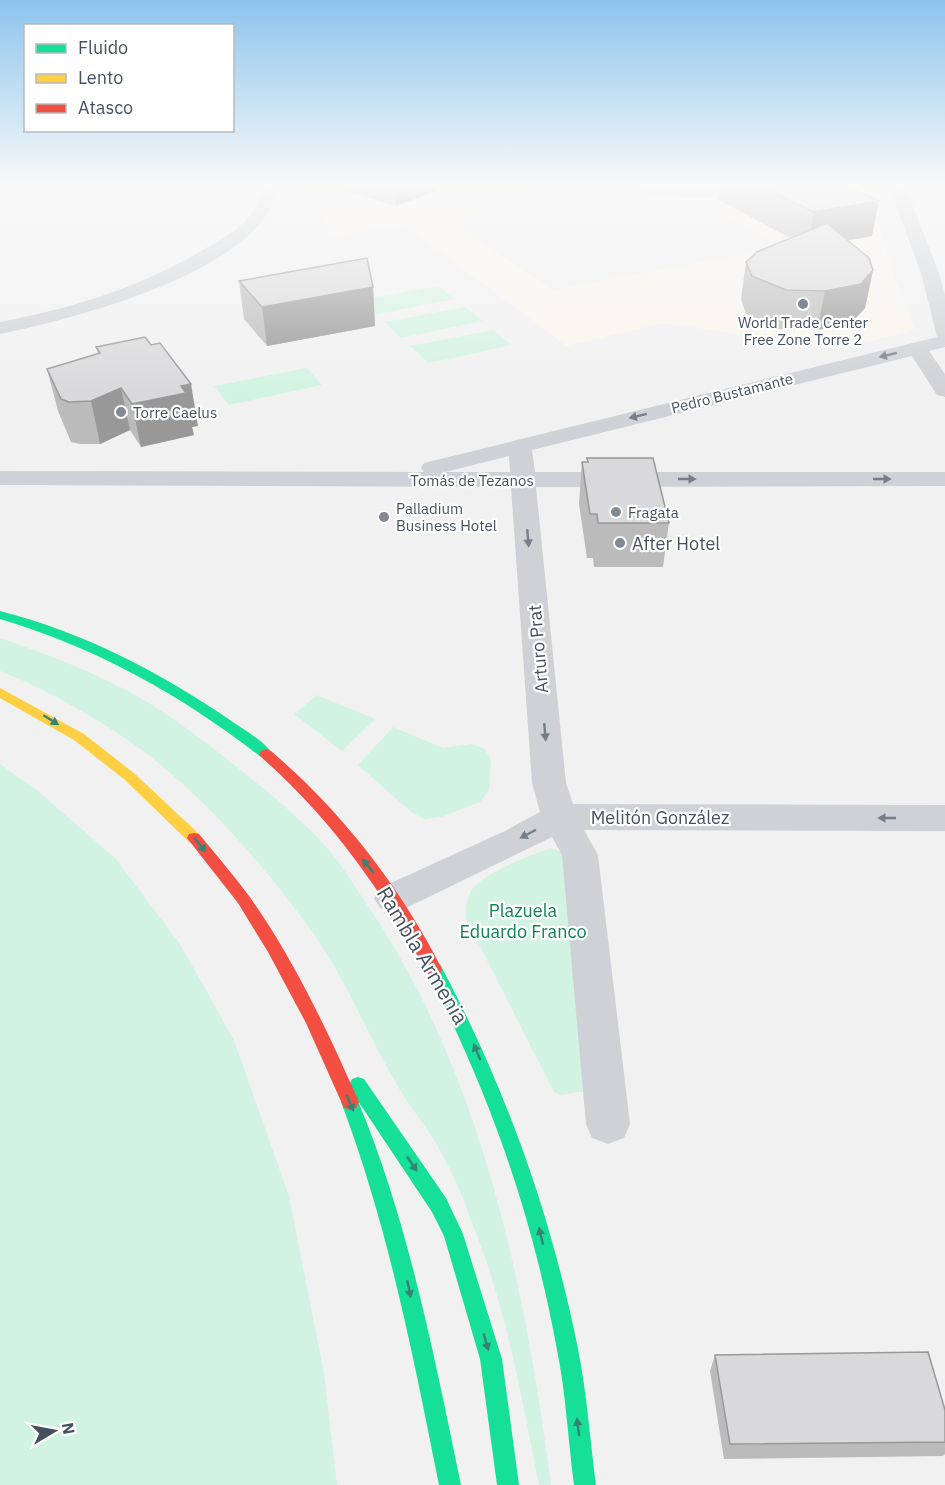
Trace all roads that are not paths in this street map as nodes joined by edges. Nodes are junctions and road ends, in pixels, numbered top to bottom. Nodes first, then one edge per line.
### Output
1 (208, 255) edge
2 (923, 255) edge
3 (0, 328) edge
4 (945, 333) edge
5 (945, 341) edge
6 (917, 348) junction
7 (945, 390) edge
8 (520, 445) junction
9 (0, 478) edge
10 (945, 478) edge
11 (388, 480) junction
12 (524, 480) junction
13 (0, 615) edge
14 (0, 692) edge
15 (559, 817) junction
16 (945, 818) edge
17 (393, 898) junction
18 (308, 1011) junction
19 (608, 1124) dead end
20 (450, 1485) edge
21 (508, 1485) edge
22 (585, 1485) edge

1 - 3 street
2 - 4 street
5 - 6 street, Pedro Bustamante
6 - 7 street
6 -> 8 street, Pedro Bustamante
8 - 11 street, Pedro Bustamante
8 - 12 street
9 - 11 street, Tomás de Tezanos
12 -> 10 street, Tomás de Tezanos
11 - 12 street, Tomás de Tezanos
12 -> 15 street, Arturo Prat
17 -> 13 main road, Rambla Armenia
14 -> 18 main road
16 -> 15 street, Melitón González
15 -> 17 street, Melitón González
15 - 19 street
22 -> 17 main road, Rambla Armenia
18 -> 20 main road
18 -> 21 main road

